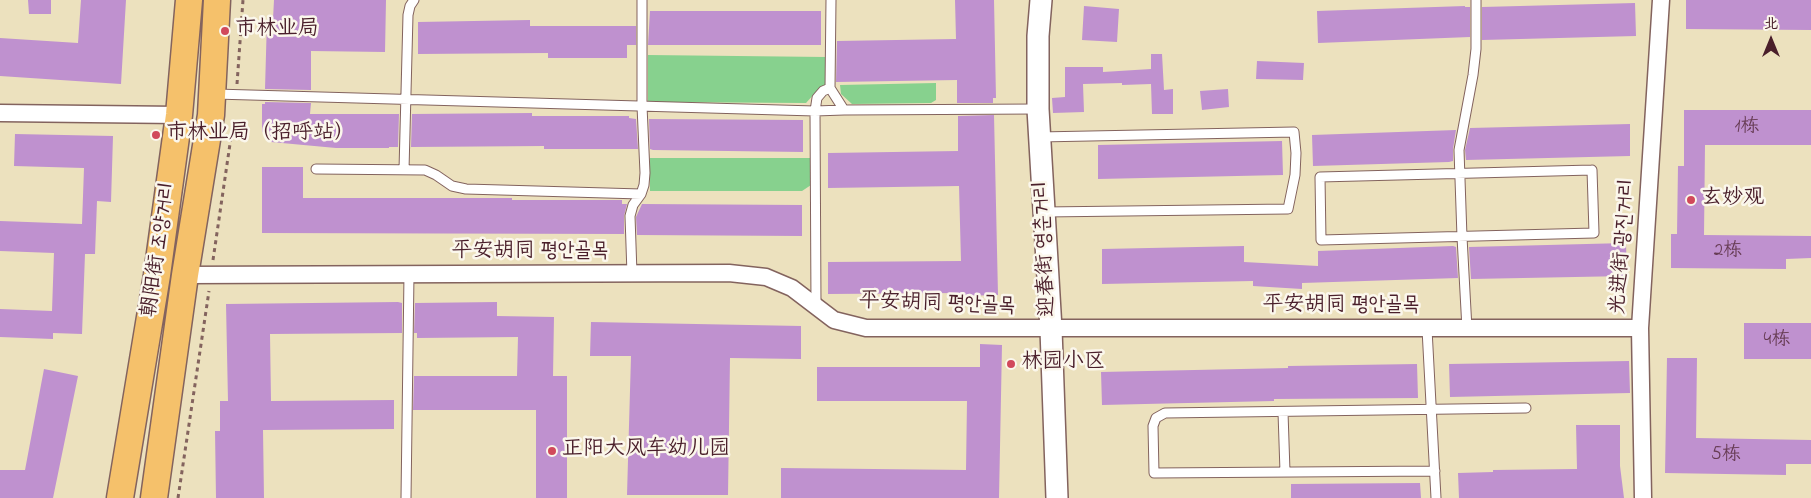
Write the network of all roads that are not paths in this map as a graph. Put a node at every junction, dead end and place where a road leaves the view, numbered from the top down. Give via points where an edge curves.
1 (189, 0) edge
2 (217, 0) edge
3 (414, 0) edge
4 (642, 0) edge
5 (831, 0) edge
6 (1041, 0) edge
7 (1476, 0) edge
8 (1661, 0) edge
9 (830, 88) junction
10 (224, 95) junction
11 (405, 100) junction
12 (642, 106) junction
13 (1038, 109) junction
14 (844, 110) junction
15 (815, 111) junction
16 (0, 113) edge
17 (179, 115) junction
18 (1040, 137) junction
19 (316, 170) dead end
20 (404, 170) junction
21 (1459, 174) junction
22 (641, 194) junction
23 (1044, 212) junction
24 (1462, 236) junction
25 (409, 274) junction
26 (632, 274) junction
27 (198, 275) junction
28 (816, 306) junction
29 (1640, 328) junction
30 (1051, 329) junction
31 (1427, 329) junction
32 (1467, 329) junction
33 (1526, 408) dead end
34 (1431, 410) junction
35 (1283, 412) junction
36 (1435, 471) junction
37 (1285, 472) junction
38 (120, 498) edge
39 (154, 498) edge
40 (406, 498) edge
41 (1057, 498) edge
42 (1436, 498) edge
43 (1643, 498) edge

1 - 17 main road, 朝阳街 조양거리
2 - 10 main road, 朝阳街 조양거리
3 - 11 lane via 408,15
4 - 12 lane
5 - 9 lane
6 - 13 street, 迎春街 영춘거리
7 - 21 lane via 1476,48 1459,150
8 - 29 street, 光进街 광진거리
9 - 14 lane
9 - 15 lane via 817,98
10 - 11 lane
10 - 27 main road, 朝阳街 조양거리 via 211,115
11 - 12 lane
11 - 20 lane
12 - 15 lane
12 - 22 lane via 645,173
13 - 14 lane
13 - 18 street, 迎春街 영춘거리
14 - 15 lane
15 - 28 lane
16 - 17 street
17 - 38 main road, 朝阳街 조양거리 via 157,275
18 - 23 street, 迎春街 영춘거리
18 - 23 lane via 1294,132 1296,153 1288,209
19 - 20 lane
20 - 22 lane via 426,170 452,186 466,188
21 - 24 lane
21 - 24 lane via 1592,170 1594,233
21 - 24 lane via 1320,177 1321,240
22 - 26 lane via 630,216
23 - 30 street, 迎春街 영춘거리
24 - 32 lane
25 - 26 street, 平安胡同 평안골목
25 - 27 street, 平安胡同 평안골목
25 - 40 lane
26 - 28 street, 平安胡同 평안골목 via 729,273 766,277 792,288
27 - 39 main road, 朝阳街 조양거리
28 - 30 street, 平安胡同 평안골목 via 834,320 866,328
29 - 32 street, 平安胡同 평안골목
29 - 43 street, 光进街 광진거리
30 - 31 street, 平安胡同 평안골목
30 - 41 street, 迎春街 영춘거리
31 - 32 street, 平安胡同 평안골목
31 - 34 lane
33 - 34 lane
34 - 35 lane
34 - 36 lane
35 - 37 lane
35 - 37 lane via 1165,413 1156,418 1153,426 1154,473
36 - 37 lane
36 - 42 lane

